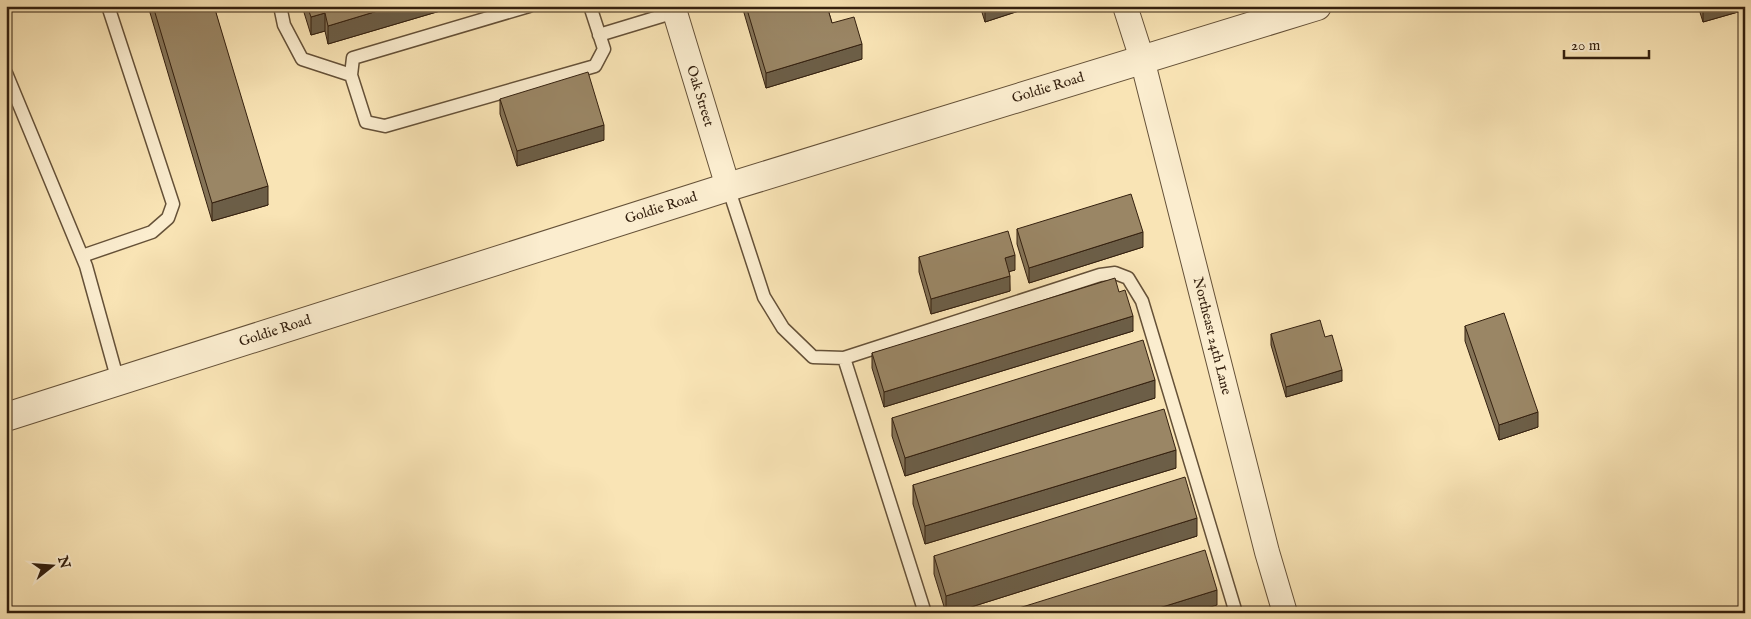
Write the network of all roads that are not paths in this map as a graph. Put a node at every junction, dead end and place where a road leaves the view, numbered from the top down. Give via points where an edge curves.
1 (108, 6) edge
2 (280, 6) edge
3 (529, 6) edge
4 (590, 6) edge
5 (1126, 6) edge
6 (1317, 6) edge
7 (674, 9) edge
8 (599, 35) junction
9 (1142, 59) junction
10 (6, 73) edge
11 (351, 75) junction
12 (728, 187) junction
13 (82, 256) junction
14 (844, 358) junction
15 (118, 381) junction
16 (6, 417) edge
17 (925, 613) edge
18 (1236, 613) edge
19 (1285, 613) edge

1 - 13 lane via 173,204 168,218 152,232
2 - 11 lane via 284,25 302,59
3 - 11 lane via 353,58
4 - 8 lane
5 - 9 street, Northeast 24th Lane
6 - 9 street, Goldie Road
7 - 8 lane
7 - 12 street, Oak Street
8 - 11 lane via 604,49 595,66 385,126 366,122
9 - 12 street, Goldie Road
9 - 19 street, Northeast 24th Lane via 1264,543
10 - 13 lane
12 - 14 lane via 764,297 783,328 812,357
12 - 15 street, Goldie Road
13 - 15 lane
14 - 17 lane
14 - 18 lane via 1100,275 1115,274 1128,278 1142,301
15 - 16 street, Goldie Road

